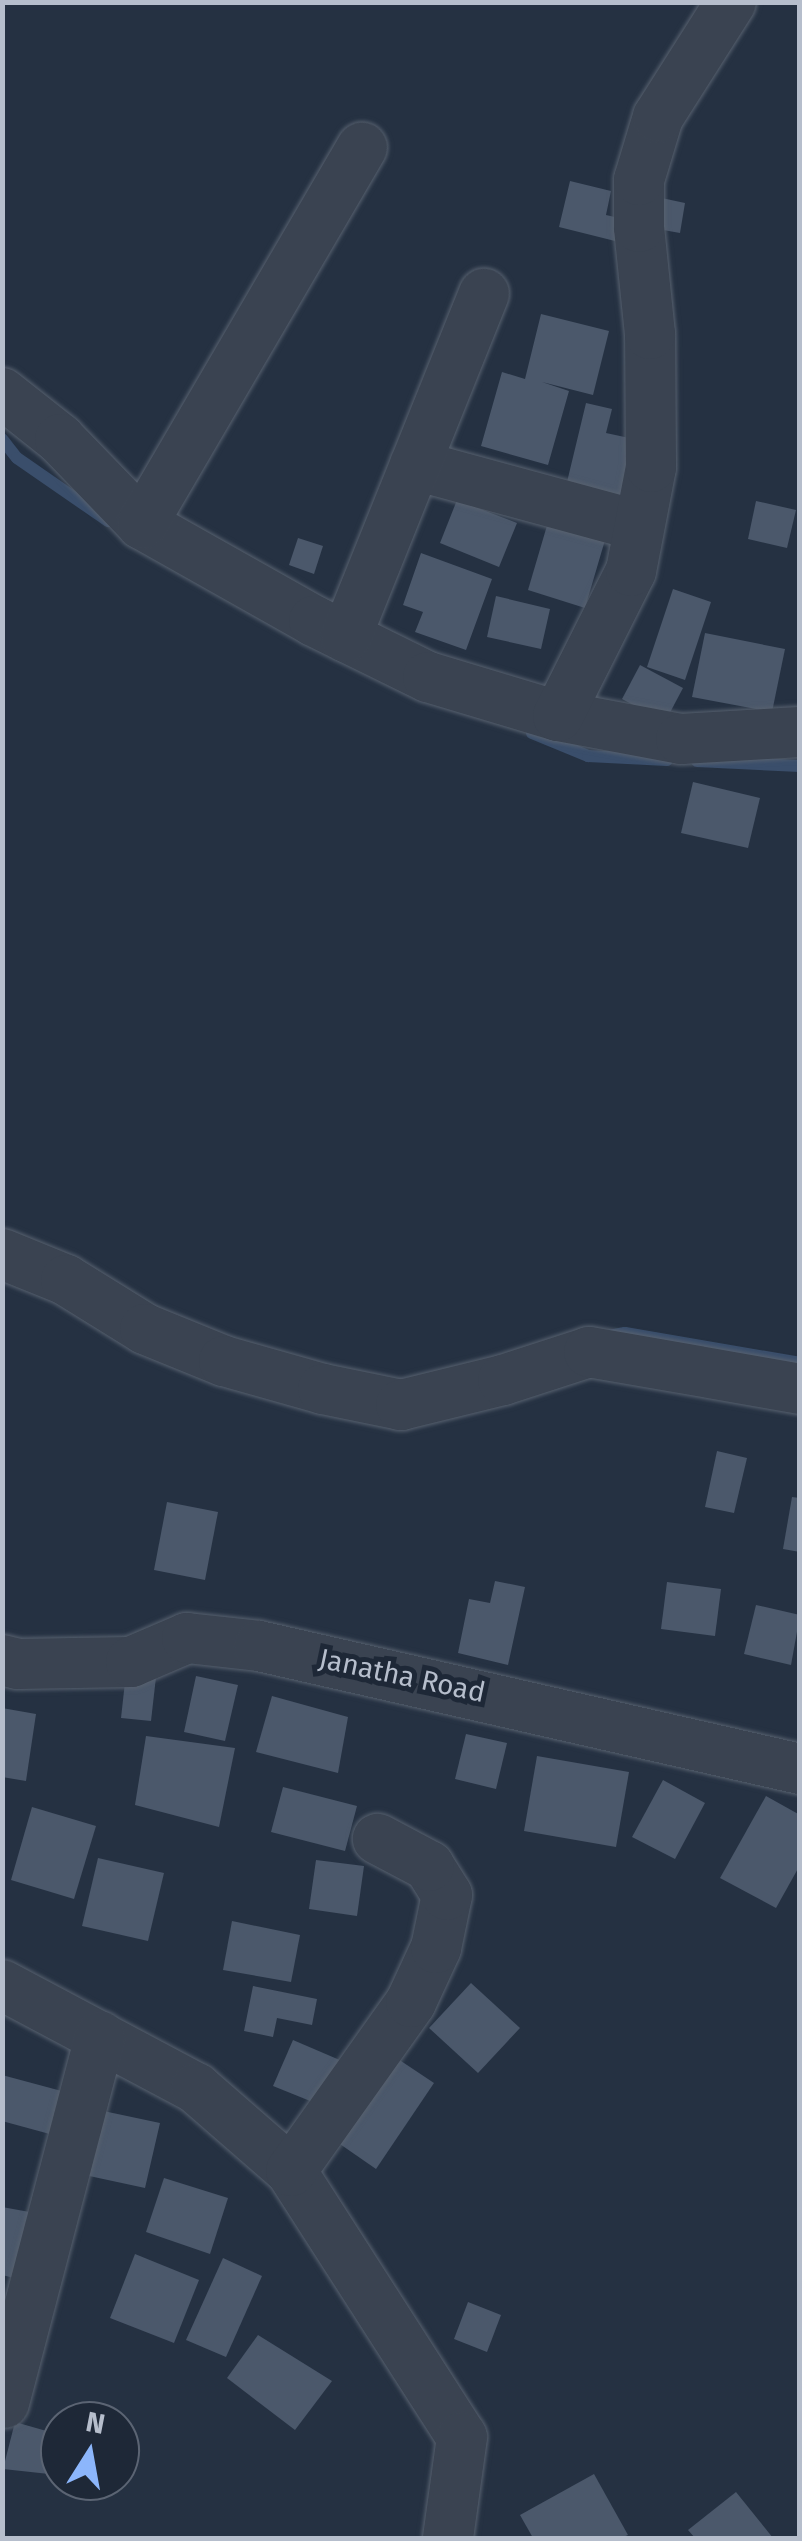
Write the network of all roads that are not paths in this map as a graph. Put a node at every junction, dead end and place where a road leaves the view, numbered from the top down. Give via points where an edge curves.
1 (731, 2) edge
2 (362, 147) dead end
3 (484, 294) dead end
4 (2, 393) edge
5 (415, 465) junction
6 (142, 524) junction
7 (640, 526) junction
8 (346, 637) junction
9 (558, 716) junction
10 (800, 732) edge
11 (2, 1254) edge
12 (800, 1390) edge
13 (2, 1660) edge
14 (800, 1769) edge
15 (378, 1838) dead end
16 (2, 1986) edge
17 (100, 2036) junction
18 (291, 2171) junction
19 (4, 2402) edge
20 (448, 2538) edge

1 - 7 street via 658,118 639,180 651,468
2 - 6 street
3 - 5 street
4 - 6 street via 60,439
5 - 7 street
5 - 8 street
6 - 8 street
7 - 9 street via 631,571
8 - 9 street via 428,677
9 - 10 street via 681,740
11 - 12 street via 66,1280 145,1328 224,1360 401,1404 589,1352
13 - 14 street, Janatha Road via 131,1662 187,1638 259,1646
15 - 18 street via 428,1866 447,1896 436,1948 412,2002
16 - 17 street
17 - 18 street via 196,2088
17 - 19 street
18 - 20 street via 462,2438

